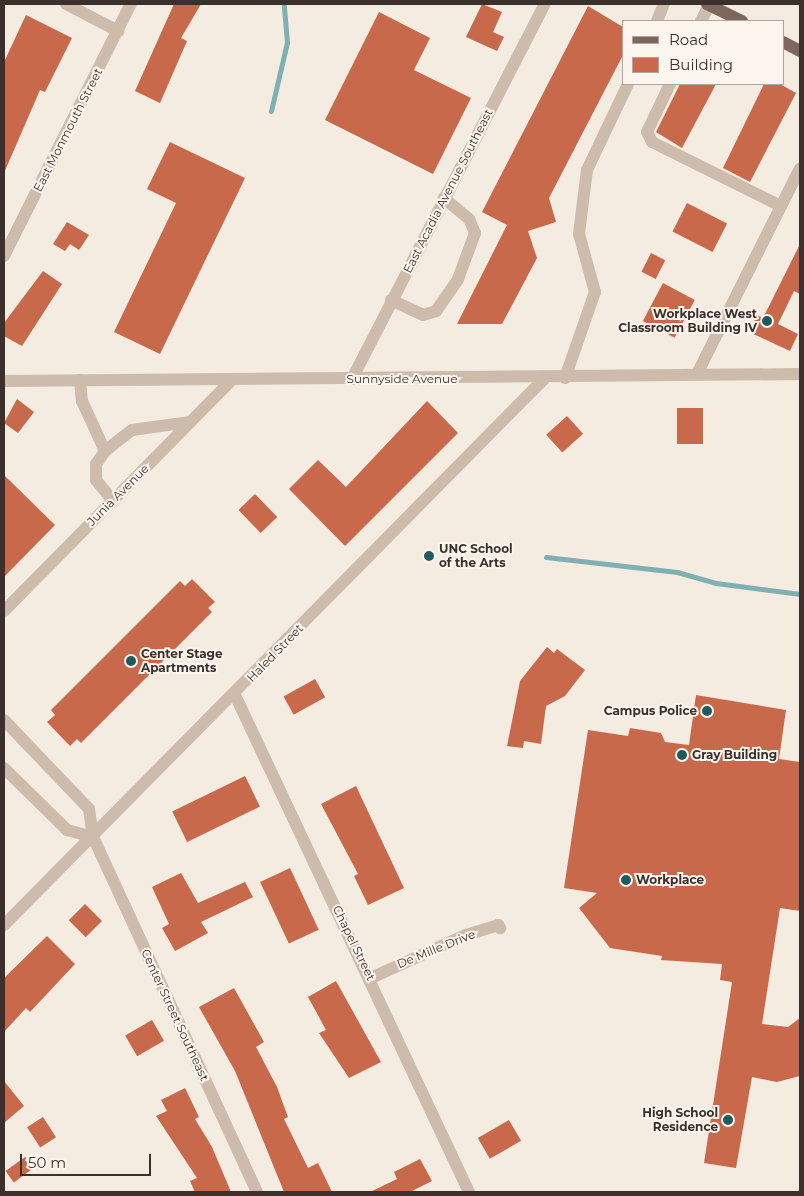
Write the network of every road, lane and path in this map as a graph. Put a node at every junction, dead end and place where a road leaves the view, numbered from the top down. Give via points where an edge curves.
1 (66, 4) edge
2 (131, 4) edge
3 (545, 4) edge
4 (664, 4) edge
5 (708, 4) edge
6 (656, 20) edge
7 (701, 20) edge
8 (740, 20) edge
9 (118, 31) junction
10 (784, 43) edge
11 (800, 51) edge
12 (628, 85) edge
13 (670, 85) edge
14 (800, 168) edge
15 (444, 198) junction
16 (781, 206) junction
17 (4, 256) edge
18 (391, 300) junction
19 (697, 374) junction
20 (800, 374) edge
21 (565, 378) junction
22 (352, 379) junction
23 (544, 379) junction
24 (80, 380) junction
25 (232, 380) junction
26 (4, 381) edge
27 (190, 422) junction
28 (105, 450) junction
29 (112, 501) junction
30 (4, 611) edge
31 (235, 695) junction
32 (4, 720) edge
33 (4, 768) edge
34 (93, 837) junction
35 (4, 925) edge
36 (500, 928) dead end
37 (371, 978) junction
38 (257, 1192) edge
39 (469, 1192) edge

1 - 9 street
2 - 9 street, East Monmouth Street
3 - 15 street, East Acadia Avenue Southeast
4 - 6 street
5 - 7 street
5 - 8 main road
9 - 17 street, East Monmouth Street
10 - 11 main road
12 - 21 street via 587,170 579,234 595,292
13 - 16 street via 647,132 652,142
14 - 16 street
15 - 18 street, East Acadia Avenue Southeast
15 - 18 street via 470,219 475,233 458,279 436,311 423,316
16 - 19 street
18 - 22 street, East Acadia Avenue Southeast
19 - 20 street, Sunnyside Avenue
19 - 21 street, Sunnyside Avenue
21 - 23 street, Sunnyside Avenue
22 - 23 street, Sunnyside Avenue
22 - 25 street, Sunnyside Avenue
23 - 31 street, Haled Street
24 - 25 street, Sunnyside Avenue
24 - 26 street, Sunnyside Avenue
24 - 28 street via 82,401
25 - 27 street, Junia Avenue
27 - 28 street via 132,430
27 - 29 street, Junia Avenue
28 - 29 street via 96,464 96,480
29 - 30 street, Junia Avenue
31 - 34 street, Haled Street
31 - 37 street, Chapel Street
32 - 34 street, Center Street Southeast via 89,809
33 - 34 street via 67,830
34 - 35 street, Haled Street
34 - 38 street, Center Street Southeast
36 - 37 street, De Mille Drive via 498,925 466,935
37 - 39 street, Chapel Street

